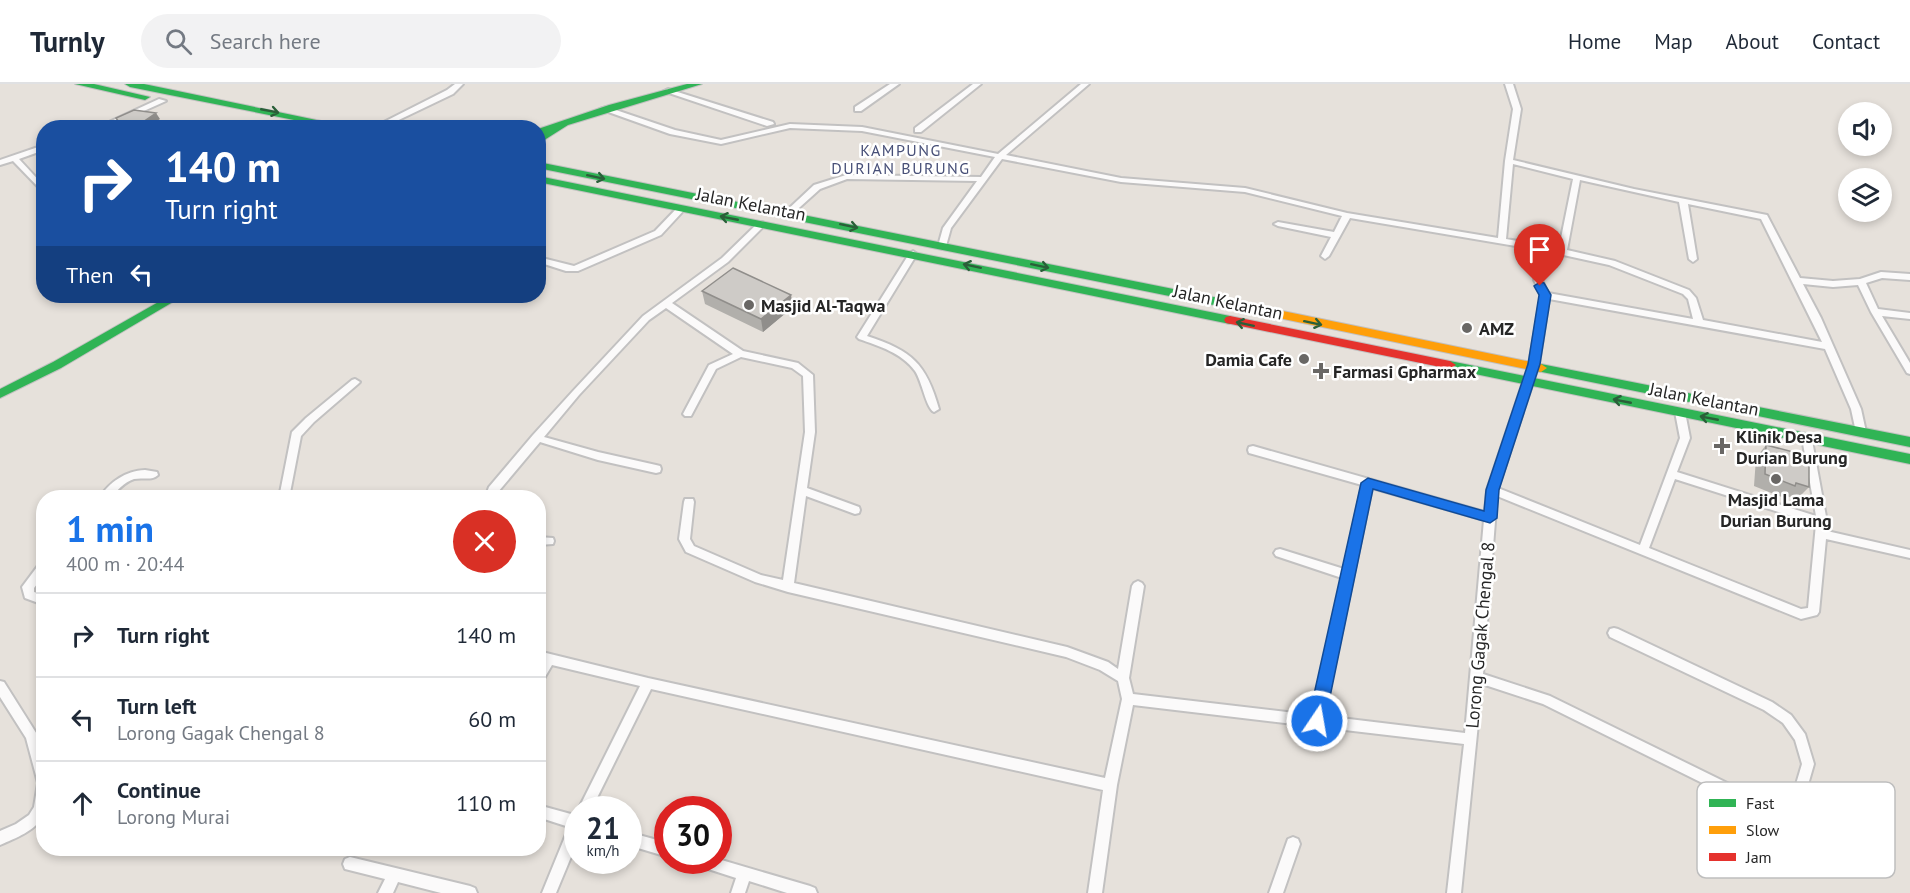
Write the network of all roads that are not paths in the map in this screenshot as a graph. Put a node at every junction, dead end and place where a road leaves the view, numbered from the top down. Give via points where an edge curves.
1 (80, 84) edge
2 (130, 84) edge
3 (459, 84) edge
4 (697, 84) edge
5 (895, 84) edge
6 (976, 84) edge
7 (1085, 84) edge
8 (1509, 84) edge
9 (668, 92) junction
10 (162, 101) junction
11 (858, 109) dead end
12 (603, 110) junction
13 (118, 120) edge
14 (253, 120) edge
15 (311, 120) edge
16 (392, 120) edge
17 (770, 124) dead end
18 (918, 130) dead end
19 (546, 132) edge
20 (36, 150) edge
21 (999, 156) junction
22 (14, 158) junction
23 (1509, 160) junction
24 (0, 163) edge
25 (546, 167) edge
26 (1577, 177) junction
27 (982, 179) junction
28 (36, 182) edge
29 (546, 182) edge
30 (1683, 201) junction
31 (681, 209) junction
32 (787, 214) junction
33 (1347, 215) junction
34 (802, 217) junction
35 (762, 224) junction
36 (1278, 224) dead end
37 (1336, 235) junction
38 (827, 237) junction
39 (1502, 242) junction
40 (942, 246) junction
41 (1535, 246) junction
42 (1563, 251) junction
43 (913, 254) junction
44 (1325, 256) dead end
45 (1693, 259) dead end
46 (546, 262) edge
47 (1910, 277) edge
48 (1795, 280) junction
49 (1861, 282) junction
50 (1545, 295) junction
51 (165, 303) edge
52 (667, 304) junction
53 (1875, 312) junction
54 (1910, 316) edge
55 (1699, 323) junction
56 (1828, 346) junction
57 (740, 354) junction
58 (1534, 364) junction
59 (1910, 371) edge
60 (355, 382) dead end
61 (1528, 382) junction
62 (0, 394) edge
63 (934, 409) dead end
64 (1680, 412) junction
65 (688, 414) dead end
66 (1861, 432) junction
67 (537, 438) junction
68 (1807, 438) junction
69 (1910, 442) edge
70 (1252, 450) dead end
71 (1910, 459) edge
72 (656, 469) dead end
73 (1671, 474) junction
74 (153, 475) dead end
75 (1368, 483) junction
76 (112, 490) edge
77 (286, 490) edge
78 (493, 490) edge
79 (803, 490) junction
80 (1492, 490) junction
81 (689, 502) dead end
82 (855, 510) dead end
83 (1490, 518) junction
84 (1822, 528) junction
85 (1643, 550) junction
86 (1280, 553) dead end
87 (1910, 554) edge
88 (1348, 575) junction
89 (36, 576) edge
90 (1138, 585) dead end
91 (788, 587) junction
92 (36, 597) edge
93 (1614, 633) dead end
94 (546, 658) edge
95 (1476, 677) junction
96 (1123, 678) junction
97 (648, 683) junction
98 (0, 686) edge
99 (1128, 699) junction
100 (1317, 721) junction
101 (1471, 739) junction
102 (36, 752) edge
103 (1712, 782) edge
104 (1803, 782) edge
105 (1110, 785) junction
106 (591, 796) edge
107 (546, 814) edge
108 (36, 817) edge
109 (564, 819) edge
110 (0, 838) edge
111 (1293, 844) dead end
112 (564, 856) edge
113 (350, 864) dead end
114 (732, 869) edge
115 (745, 873) junction
116 (394, 876) junction
117 (385, 893) edge
118 (470, 893) edge
119 (549, 893) edge
120 (738, 893) edge
121 (810, 893) edge
122 (1095, 893) edge
123 (1276, 893) edge
124 (1454, 893) edge

1 - 10 main road
2 -> 15 main road
3 - 16 street
4 - 9 main road
5 - 11 street
6 - 18 street
7 - 21 street
8 - 23 street via 1517,109
9 - 12 main road
9 - 17 street
10 - 13 street
10 - 14 main road
12 - 19 main road
12 - 21 street via 721,142 790,126 843,126
20 - 22 street
21 - 27 street
21 - 33 street via 1121,180 1245,190
22 - 24 street
22 - 28 street
23 - 26 street
23 - 39 street
25 -> 32 main road, Jalan Kelantan
26 - 30 street
26 - 42 street
27 - 32 street via 846,177 818,188
27 - 40 street via 947,228
29 - 31 main road, Jalan Kelantan
30 - 45 street
30 - 48 street via 1764,217
35 -> 31 main road, Jalan Kelantan
31 - 46 street via 658,233 575,269
32 - 34 main road, Jalan Kelantan
33 - 37 street
33 - 39 street
34 - 38 main road via 829,231
34 -> 40 main road, Jalan Kelantan
35 - 38 main road, Jalan Kelantan
35 - 52 street via 725,260
36 - 37 street
37 - 44 street
38 - 43 main road, Jalan Kelantan
39 - 41 street
40 -> 58 main road, Jalan Kelantan
41 - 42 street
41 - 50 street, Lorong Gagak Chengal 8 via 1544,254 1538,280
42 - 55 street via 1612,263 1686,292 1692,298
61 -> 43 main road, Jalan Kelantan
43 - 63 street via 862,337 894,348 918,366
47 - 49 street via 1881,275
48 - 49 street
48 - 56 street
49 - 53 street
50 - 55 street
50 - 58 street, Lorong Gagak Chengal 8
51 - 62 main road
52 - 57 street
52 - 67 street via 646,318
53 - 54 street
53 - 59 street
55 - 56 street
56 - 66 street via 1856,409
57 - 65 street via 712,367
57 - 79 street via 795,365 808,375 810,432
58 - 61 street, Lorong Gagak Chengal 8
58 - 66 main road, Jalan Kelantan
60 - 77 street via 296,435
64 -> 61 main road, Jalan Kelantan
61 - 80 street, Lorong Gagak Chengal 8
68 -> 64 main road, Jalan Kelantan
64 - 73 street via 1685,438
66 - 69 main road, Jalan Kelantan
67 - 72 street
67 - 78 street
68 - 71 main road, Jalan Kelantan
68 - 84 street
70 - 75 street
73 - 84 street
73 - 85 street
74 - 76 street via 126,477
75 - 83 street
75 - 88 street
79 - 82 street
79 - 91 street
80 - 83 street, Lorong Gagak Chengal 8
80 - 85 street
81 - 91 street via 684,539 690,549 759,579
83 - 95 street, Lorong Gagak Chengal 8
84 - 85 street via 1813,612 1807,614
84 - 87 street
86 - 88 street
88 - 100 street
89 - 92 street via 28,587 29,595
90 - 96 street
91 - 96 street via 1067,652
93 - 104 street via 1768,706 1787,719 1801,738 1808,764
94 - 97 street
95 - 101 street, Lorong Gagak Chengal 8
95 - 103 street via 1546,700
96 - 99 street
97 - 105 street
97 - 106 street
98 - 102 street via 32,736
99 - 100 street
99 - 105 street
100 - 101 street
101 - 124 street, Lorong Gagak Chengal 8
105 - 122 street
107 - 109 street
108 - 110 street
111 - 123 street
112 - 119 street
113 - 116 street
114 - 115 street
115 - 120 street
115 - 121 street
116 - 117 street
116 - 118 street

